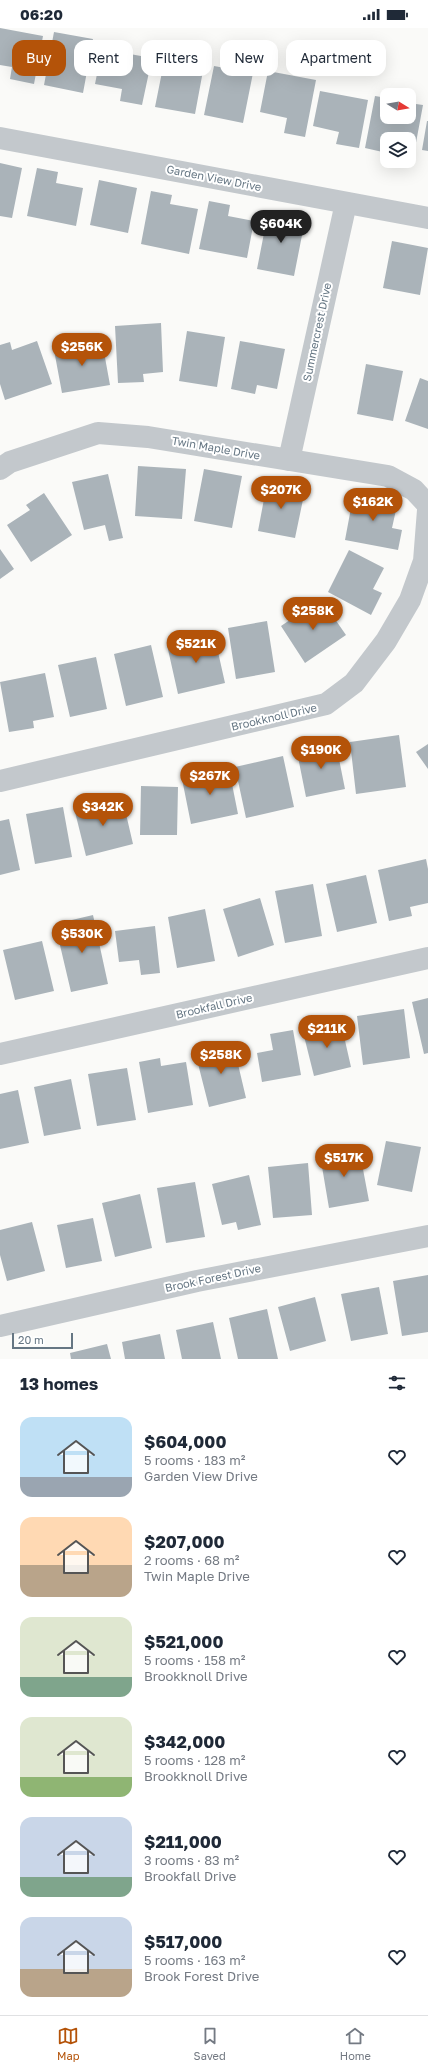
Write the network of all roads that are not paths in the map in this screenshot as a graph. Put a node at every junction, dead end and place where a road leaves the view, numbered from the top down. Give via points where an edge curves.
1 (0, 138) edge
2 (346, 203) junction
3 (428, 218) edge
4 (289, 460) junction
5 (0, 469) edge
6 (428, 505) edge
7 (428, 510) edge
8 (0, 781) edge
9 (428, 958) edge
10 (0, 1054) edge
11 (428, 1236) edge
12 (0, 1326) edge

1 - 2 street, Garden View Drive
2 - 3 street, Garden View Drive
2 - 4 street, Summercrest Drive
4 - 5 street, Twin Maple Drive via 148,437 98,434 10,462
4 - 6 street, Twin Maple Drive via 388,476 414,490
7 - 8 street, Brookknoll Drive via 424,561 410,600 386,641 354,683 326,704
9 - 10 street, Brookfall Drive
11 - 12 street, Brook Forest Drive via 197,1281

